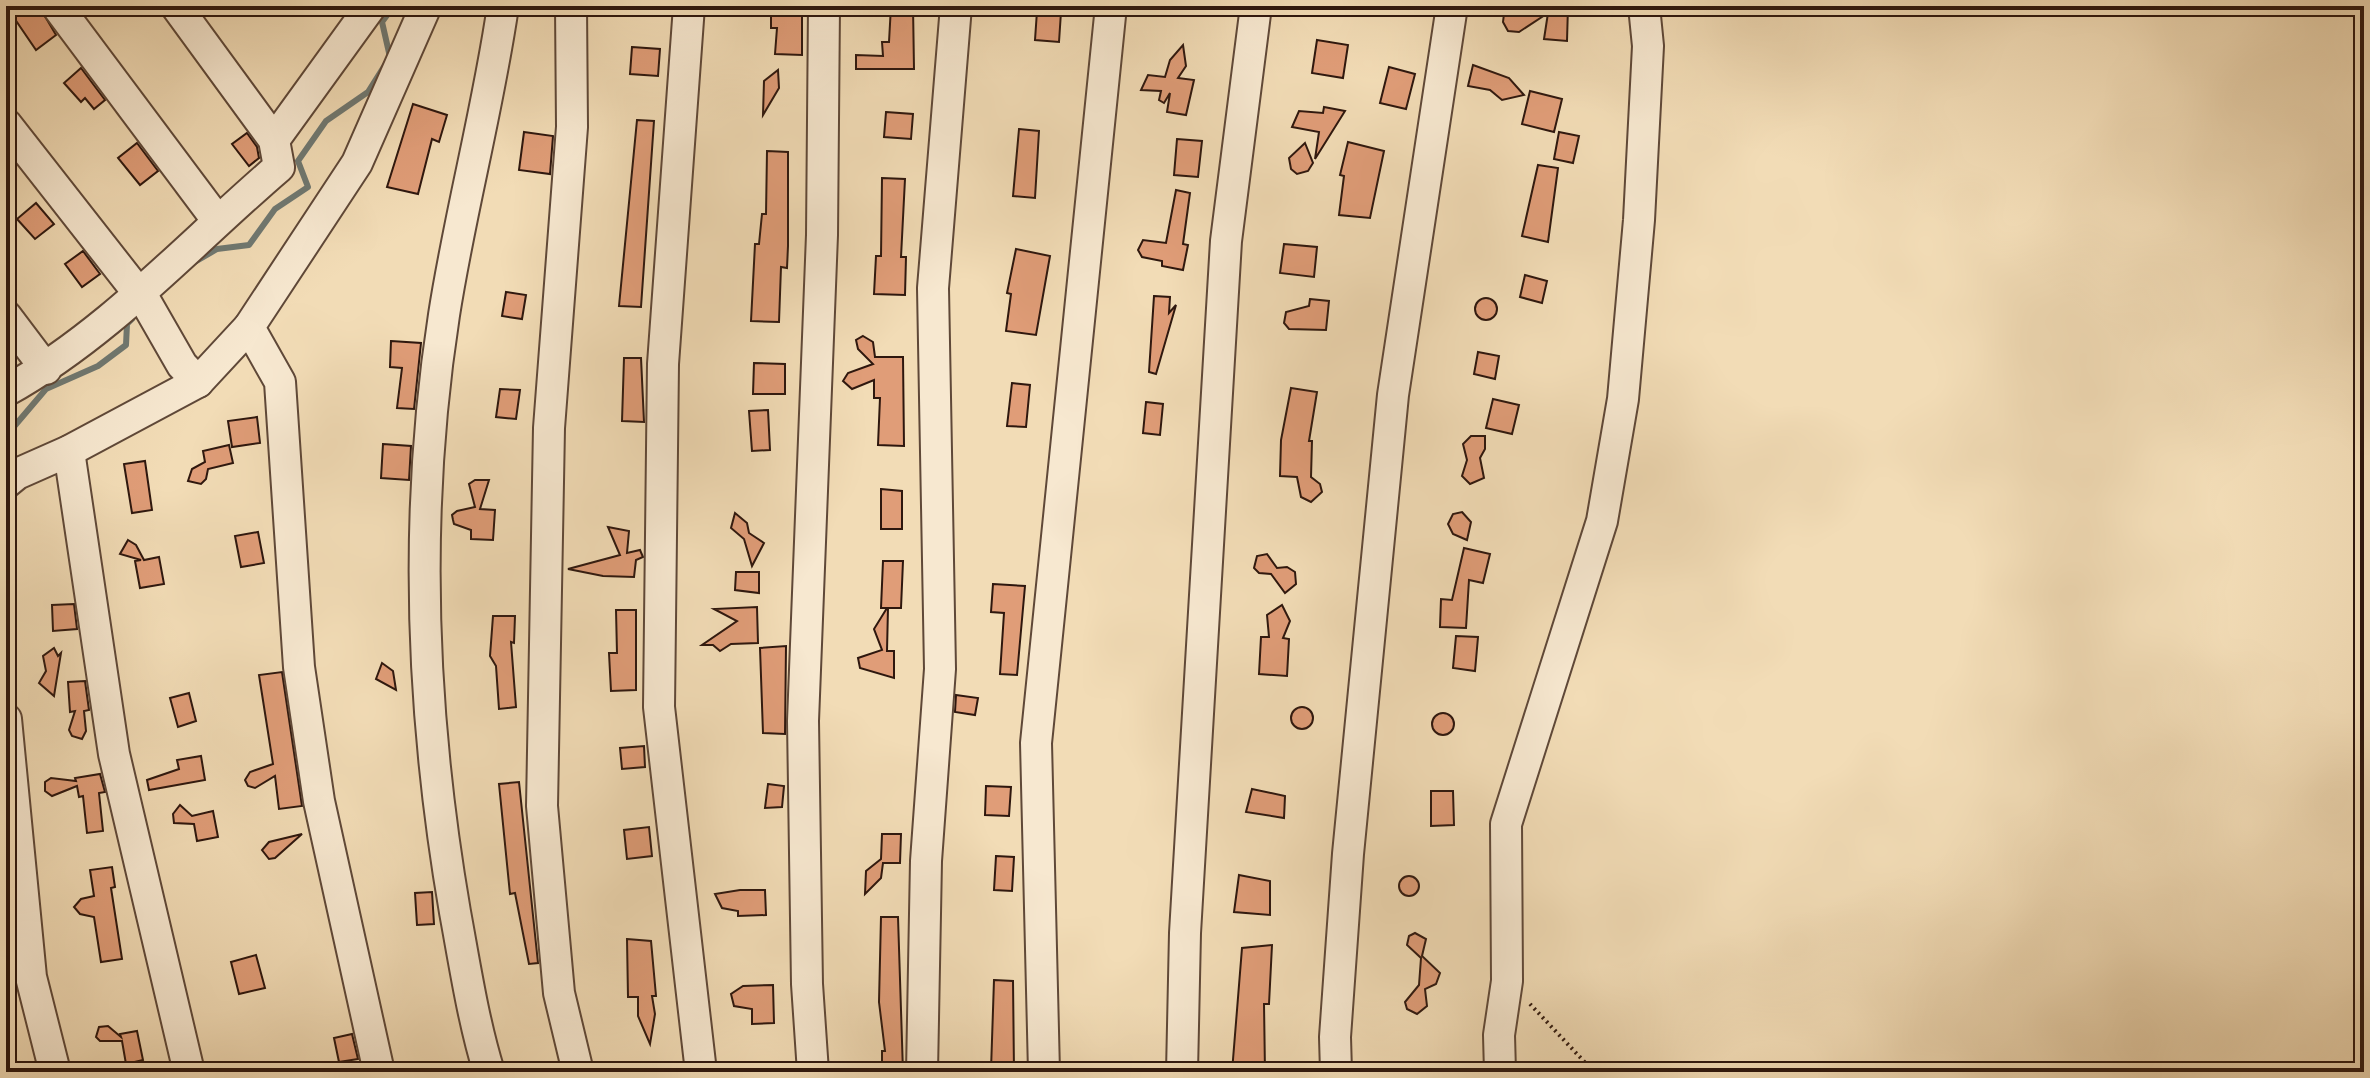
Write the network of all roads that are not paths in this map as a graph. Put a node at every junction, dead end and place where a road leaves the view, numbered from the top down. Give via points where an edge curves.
1 (57, 6) edge
2 (176, 6) edge
3 (371, 6) edge
4 (426, 6) edge
5 (503, 6) edge
6 (571, 6) edge
7 (689, 6) edge
8 (824, 6) edge
9 (956, 6) edge
10 (1111, 6) edge
11 (1256, 6) edge
12 (1452, 6) edge
13 (1644, 6) edge
14 (6, 124) edge
15 (274, 140) junction
16 (217, 220) junction
17 (139, 296) junction
18 (6, 316) edge
19 (249, 327) junction
20 (46, 369) junction
21 (198, 382) junction
22 (6, 391) edge
23 (69, 451) junction
24 (6, 483) edge
25 (6, 719) edge
26 (6, 996) edge
27 (36, 997) junction
28 (55, 1072) edge
29 (189, 1072) edge
30 (379, 1072) edge
31 (489, 1072) edge
32 (578, 1072) edge
33 (701, 1072) edge
34 (813, 1072) edge
35 (922, 1072) edge
36 (1044, 1072) edge
37 (1182, 1072) edge
38 (1336, 1072) edge
39 (1500, 1072) edge

1 - 16 street
2 - 15 street
3 - 15 street
4 - 19 street via 357,163
5 - 31 street via 444,316 424,518 425,669 445,853 476,1028
6 - 32 street via 572,127 549,428 542,806 559,993
7 - 33 street via 663,364 659,707
8 - 34 street via 822,235 803,721
9 - 35 street via 933,288 940,669 926,861
10 - 36 street via 1036,743
11 - 37 street via 1226,241 1186,918
12 - 38 street via 1393,395 1348,854
13 - 39 street via 1648,46 1639,220 1623,399 1602,521 1506,824 1507,981
14 - 17 street
15 - 16 street via 279,167
16 - 17 street
17 - 20 street
17 - 21 street
18 - 20 street
19 - 21 street
19 - 30 street via 280,382 299,667 319,801
20 - 22 street
21 - 23 street
23 - 24 street
23 - 29 street via 114,754
25 - 27 street
26 - 27 street
27 - 28 street

